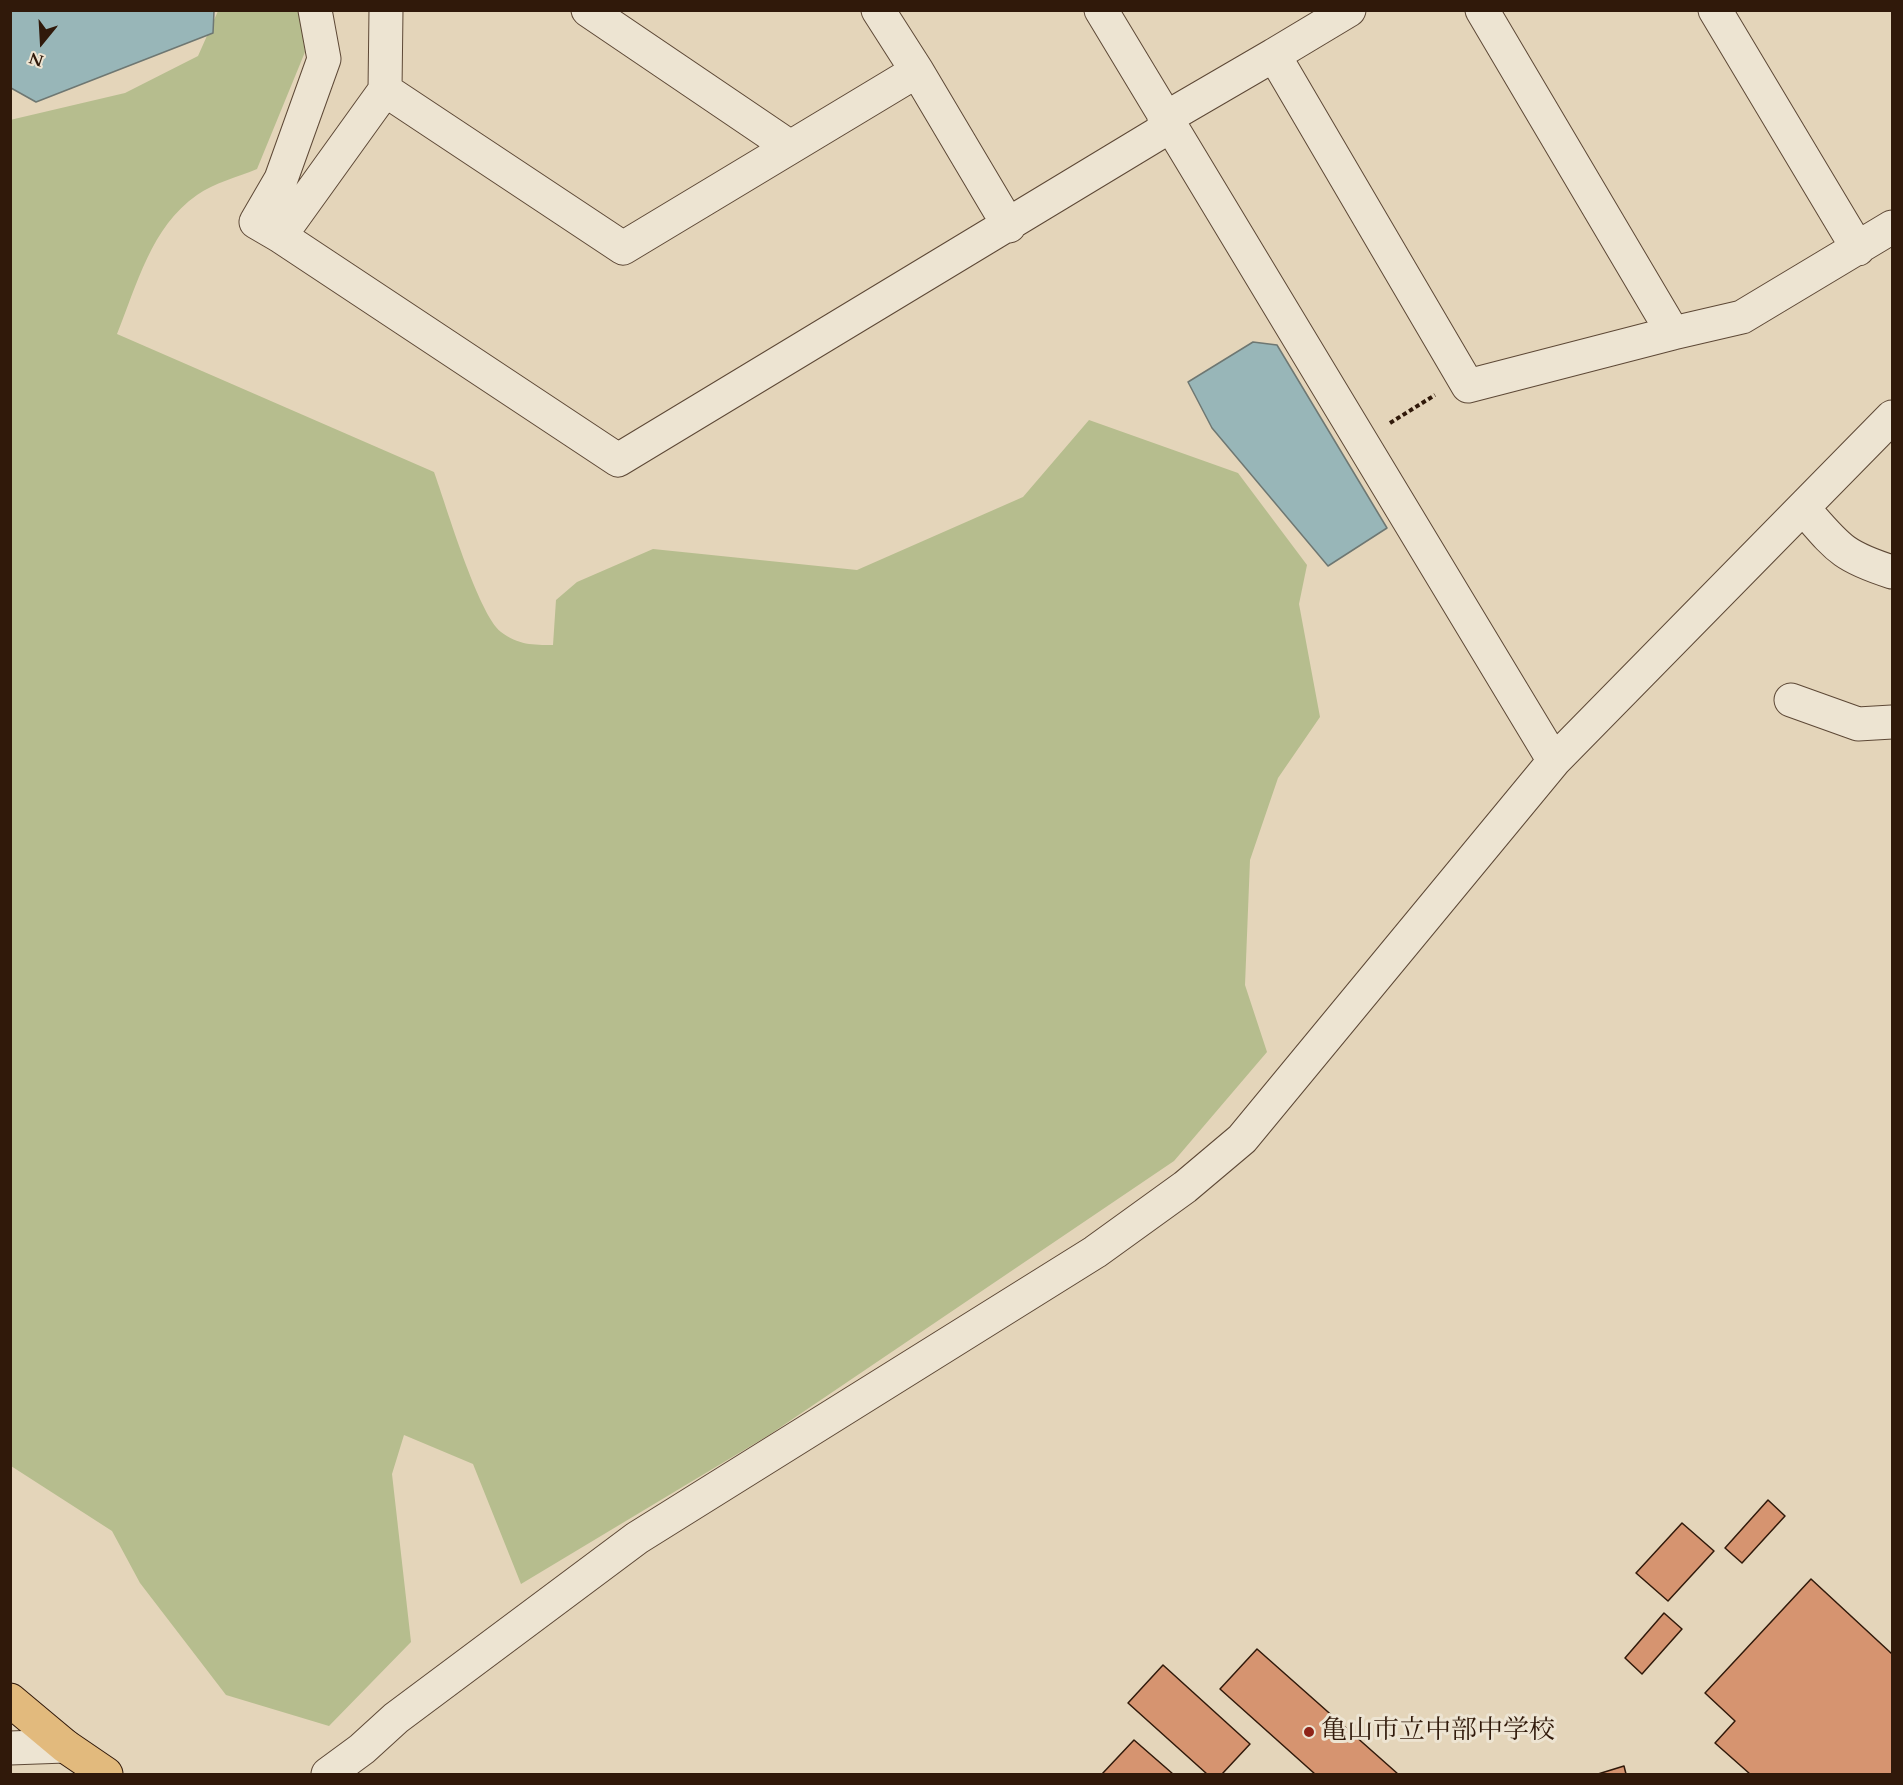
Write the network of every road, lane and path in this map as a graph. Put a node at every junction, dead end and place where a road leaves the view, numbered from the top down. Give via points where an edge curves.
1 (315, 10) edge
2 (386, 10) edge
3 (588, 10) edge
4 (878, 10) edge
5 (1101, 10) edge
6 (1349, 10) edge
7 (1482, 10) edge
8 (1715, 10) edge
9 (1274, 55) junction
10 (917, 71) junction
11 (385, 90) junction
12 (1166, 123) junction
13 (790, 147) junction
14 (1009, 226) junction
15 (1893, 227) edge
16 (280, 236) junction
17 (1858, 249) junction
18 (1673, 333) junction
19 (1464, 377) junction
20 (1893, 417) edge
21 (1359, 442) junction
22 (1804, 509) junction
23 (1893, 572) edge
24 (1791, 700) dead end
25 (1893, 722) edge
26 (1554, 761) junction
27 (10, 1700) edge
28 (65, 1746) junction
29 (10, 1748) edge
30 (106, 1774) edge
31 (328, 1774) edge

1 - 16 street via 324,59 281,179 256,222
2 - 11 street
3 - 13 street
4 - 10 street
5 - 12 street
6 - 9 street
7 - 18 street
8 - 17 street
9 - 12 street
9 - 19 street
10 - 13 street
10 - 14 street
11 - 13 street via 623,248
11 - 16 street
12 - 14 street
12 - 21 street
14 - 16 street via 618,460
15 - 17 street
17 - 18 street via 1742,317
18 - 19 street via 1468,386
19 - 21 path
20 - 22 street
21 - 26 street
22 - 23 street via 1839,549 1859,562
22 - 26 street
24 - 25 street via 1858,724
26 - 31 street via 1242,1139 1185,1187 1095,1252 637,1538 396,1718
27 - 28 main road
28 - 29 street
28 - 30 main road

